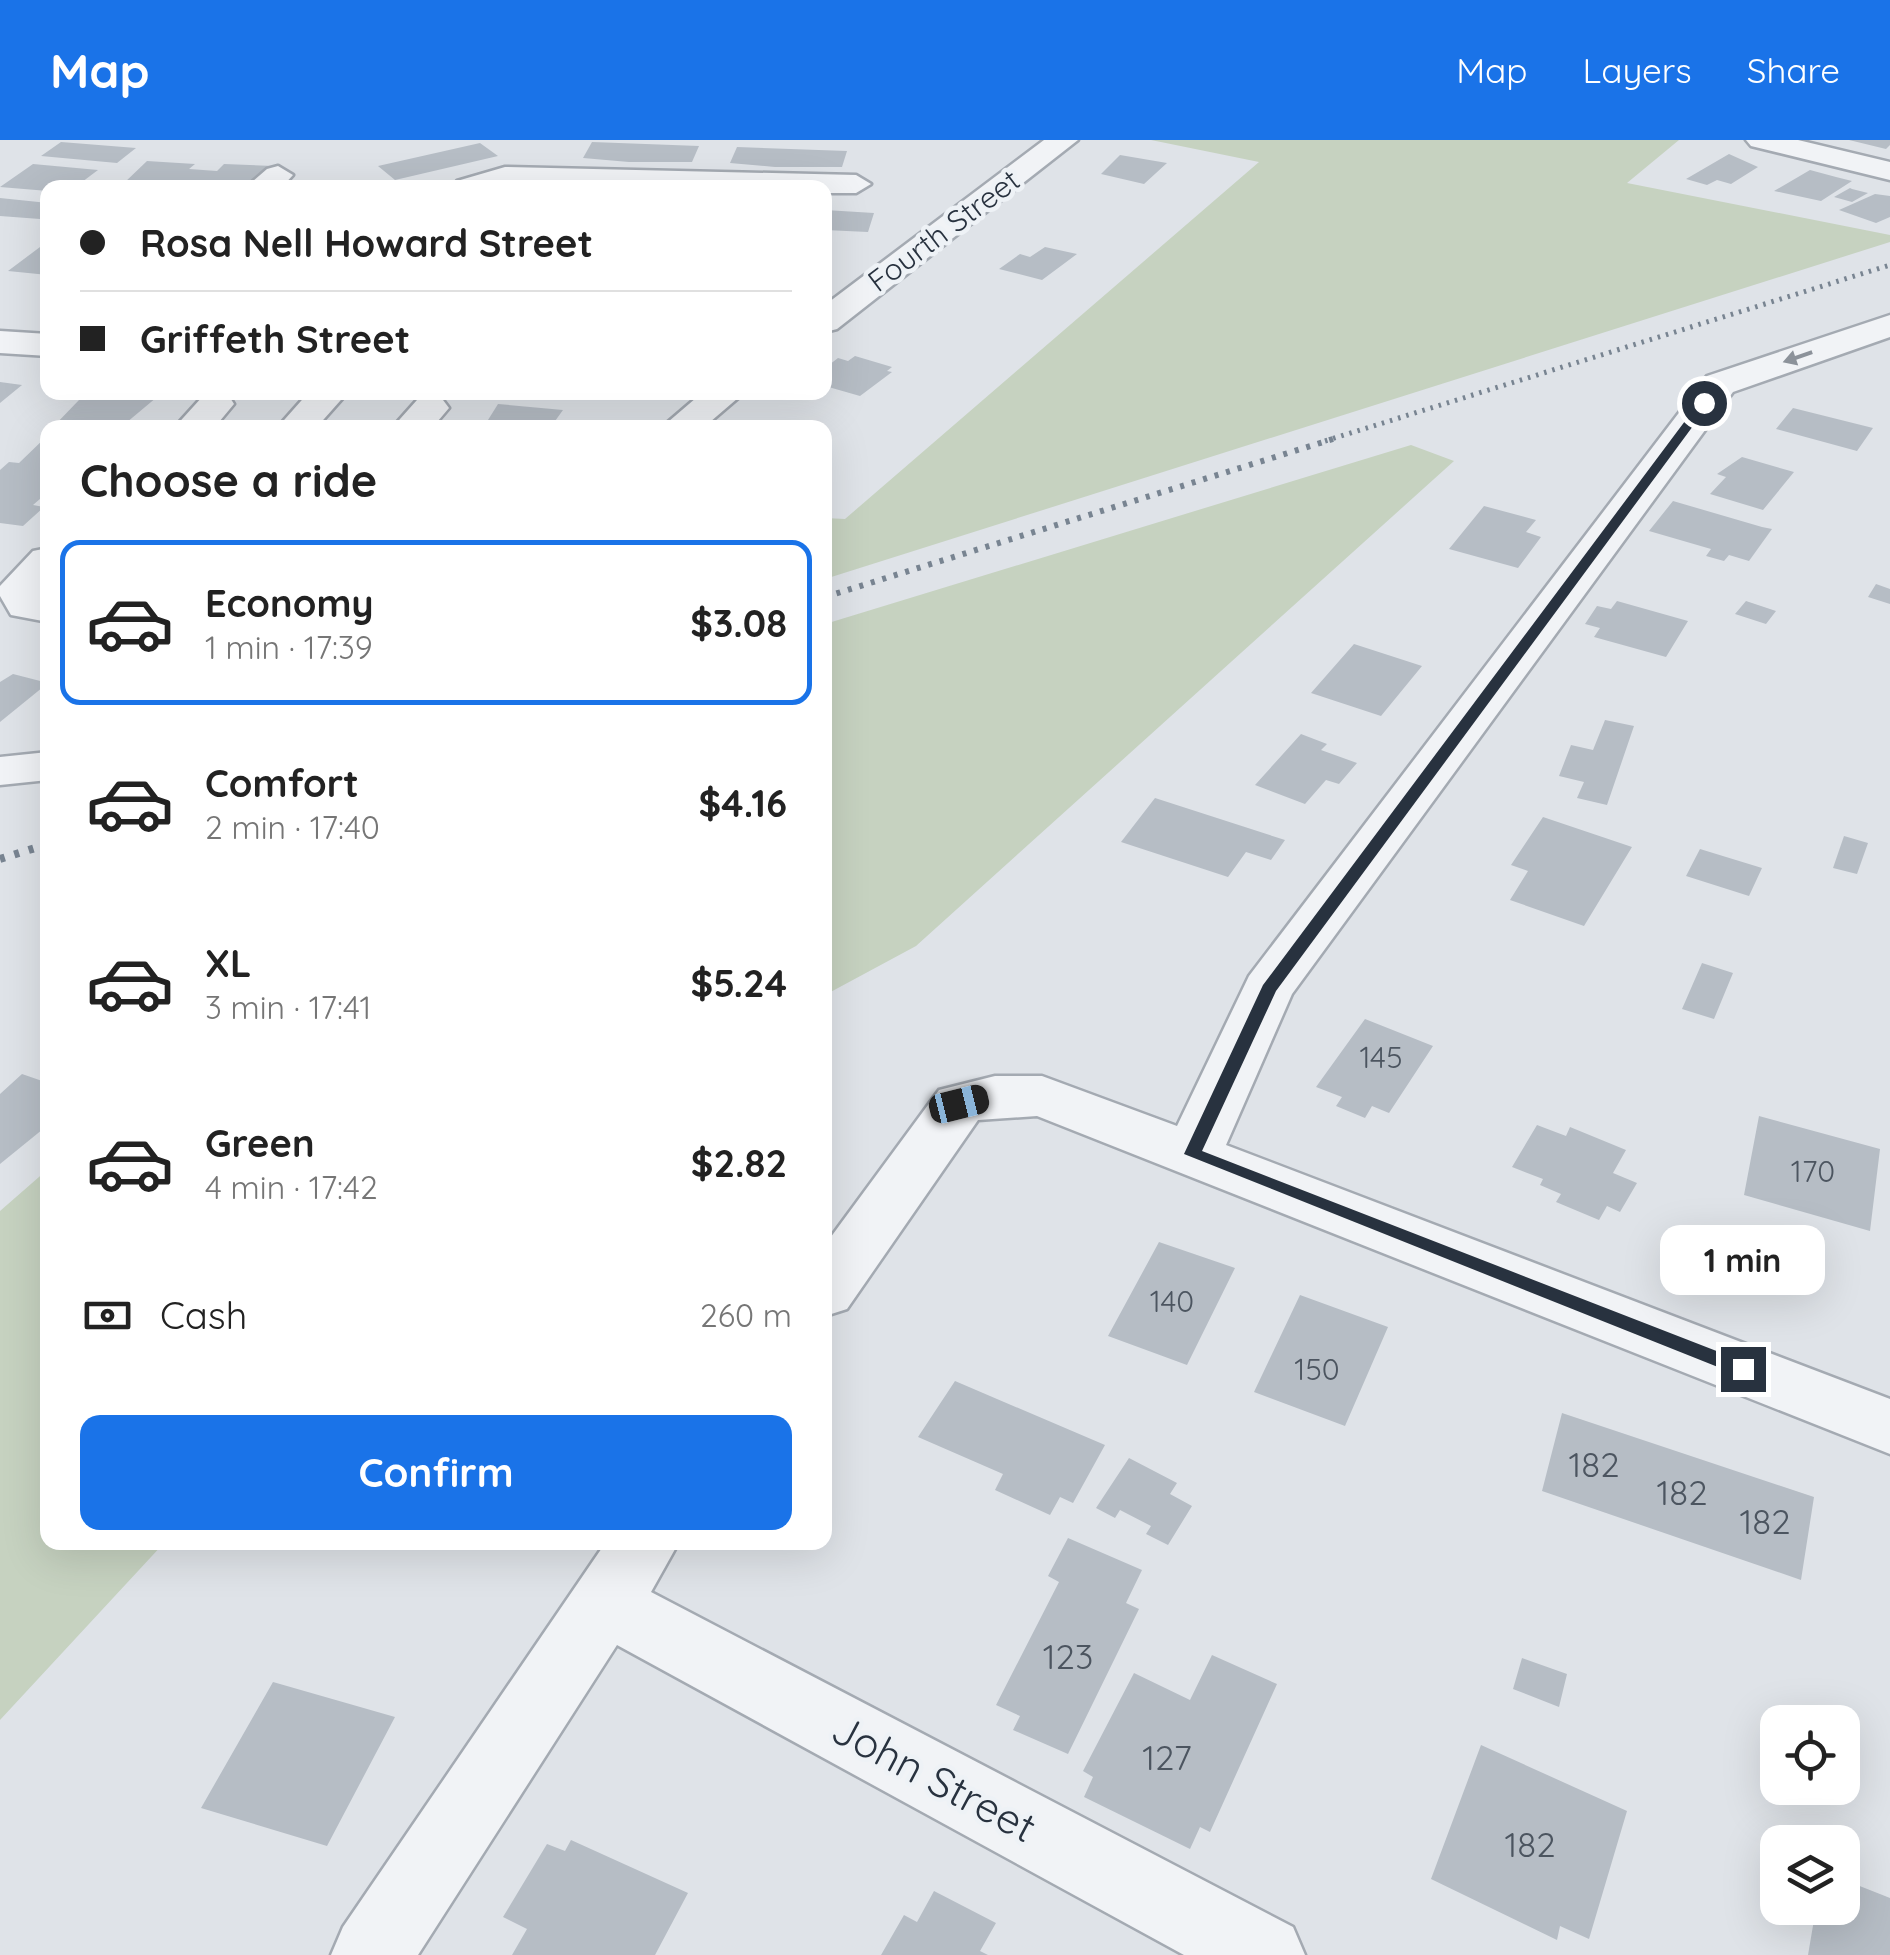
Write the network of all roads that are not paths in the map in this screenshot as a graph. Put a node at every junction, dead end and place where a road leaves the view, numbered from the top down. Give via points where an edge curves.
1 (1063, 140) edge
2 (1762, 140) edge
3 (1890, 171) edge
4 (493, 180) edge
5 (608, 180) edge
6 (832, 184) edge
7 (856, 184) dead end
8 (832, 317) edge
9 (1890, 325) edge
10 (0, 342) edge
11 (40, 345) edge
12 (322, 400) edge
13 (717, 400) edge
14 (304, 420) edge
15 (691, 420) edge
16 (40, 568) edge
17 (40, 607) edge
18 (40, 767) edge
19 (0, 771) edge
20 (1192, 1154) junction
21 (832, 1282) edge
22 (1890, 1427) edge
23 (640, 1550) edge
24 (603, 1602) junction
25 (371, 1955) edge
26 (1265, 1955) edge

1 - 8 street, Fourth Street
2 - 3 street
4 - 5 street
6 - 7 street
9 -> 20 street via 1720,384 1268,989
10 - 11 street
12 - 14 street
13 - 15 street
16 - 17 street via 18,590 26,606
18 - 19 street
20 - 21 street via 1042,1096 959,1104
20 - 22 street
23 - 24 street
24 - 25 street
24 - 26 street, John Street

